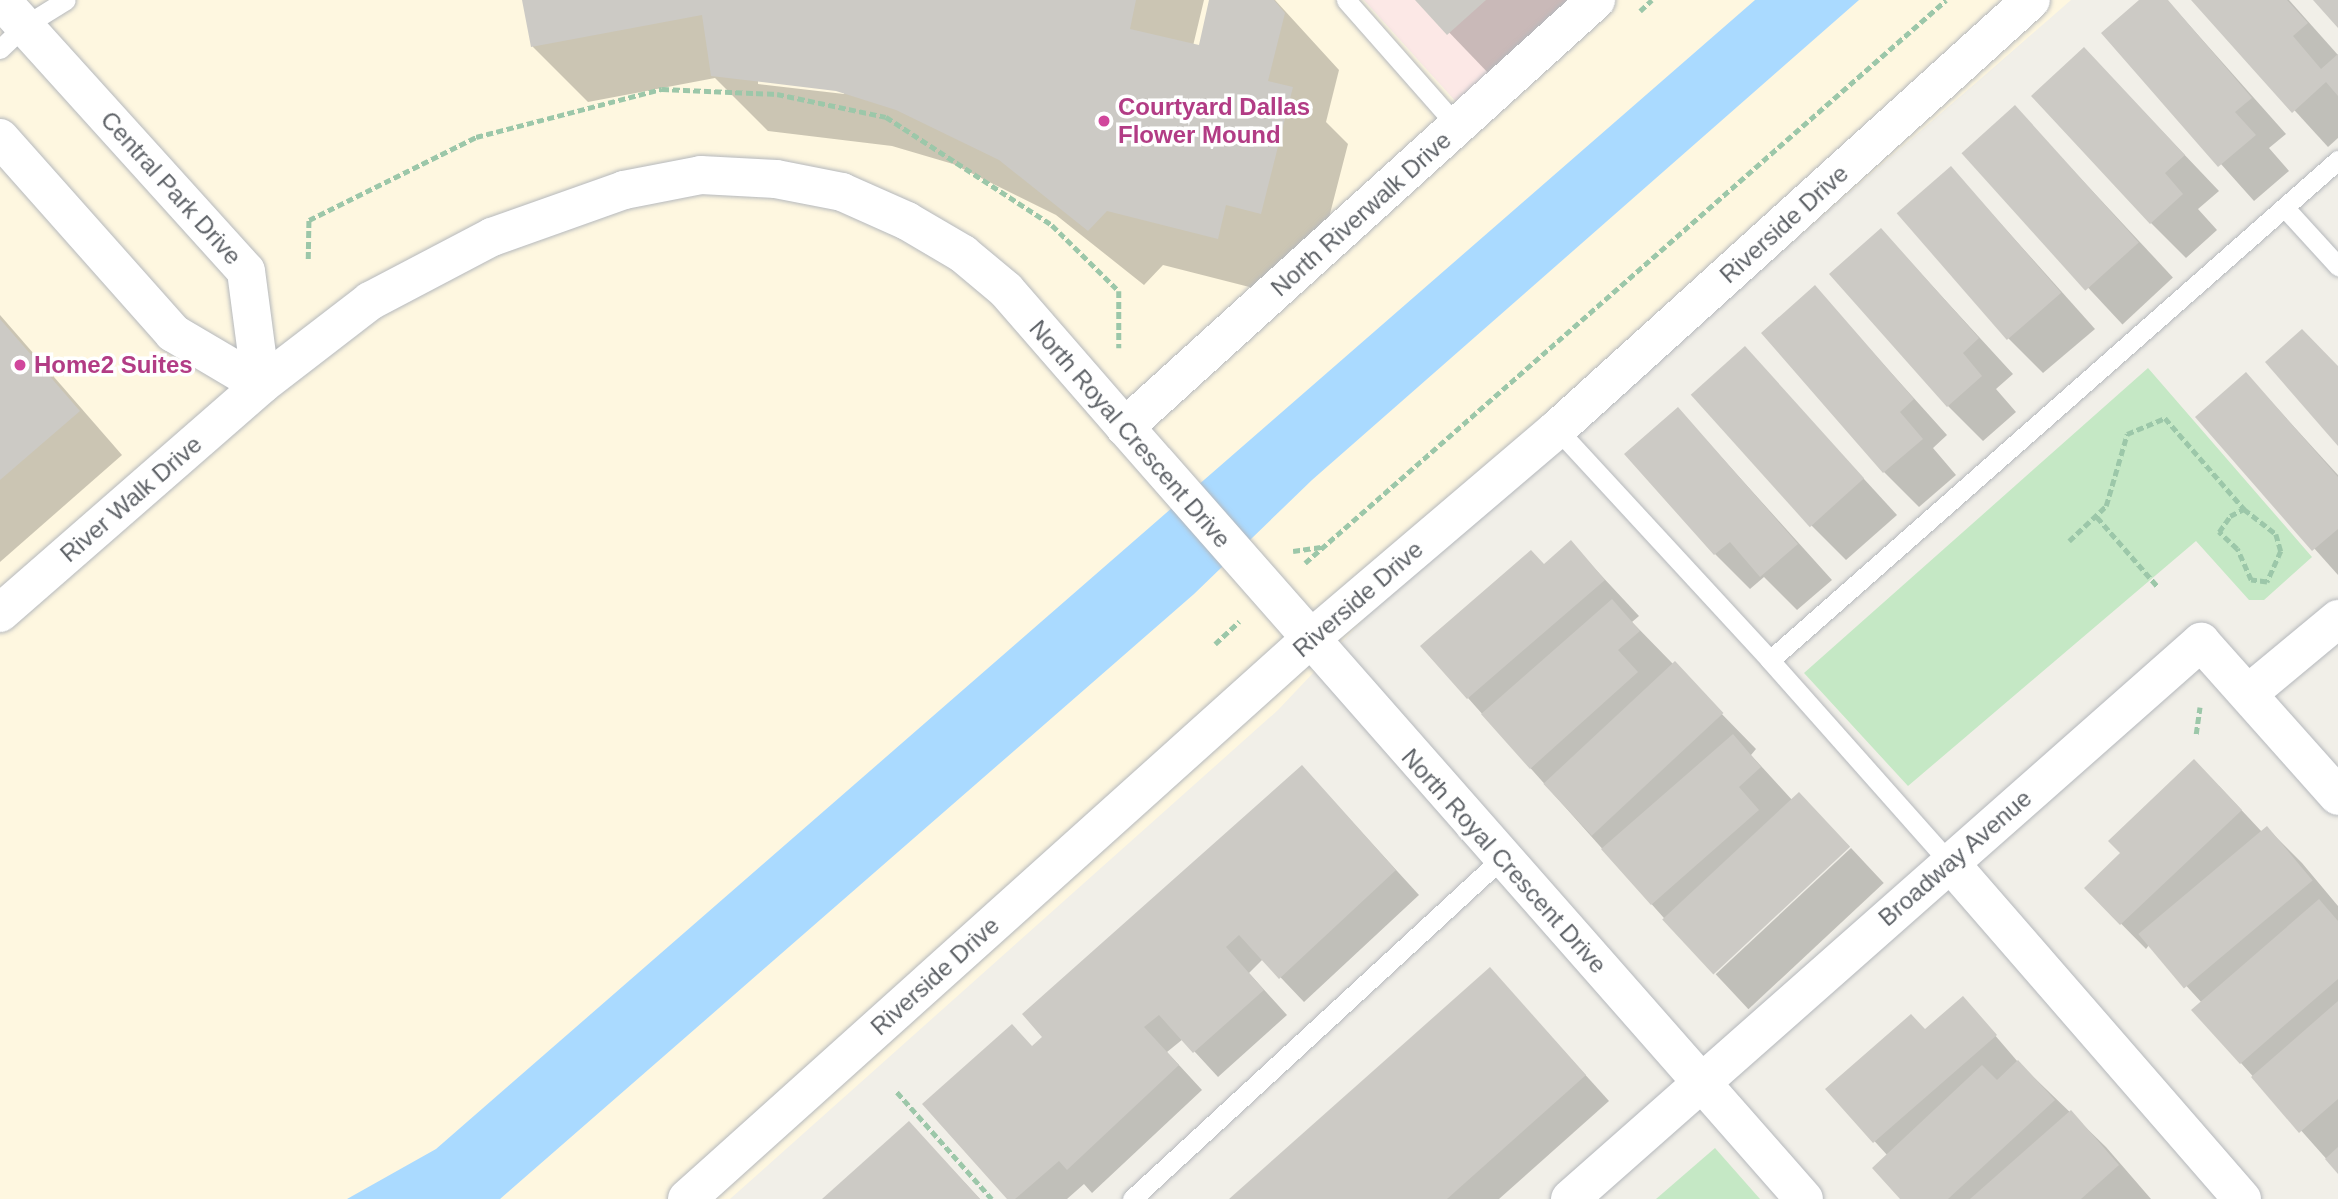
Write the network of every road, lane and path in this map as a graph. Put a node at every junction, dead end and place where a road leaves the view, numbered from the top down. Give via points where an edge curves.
1 (66, 0) edge
2 (1346, 0) edge
3 (1597, 0) edge
4 (1946, 0) edge
5 (2031, 0) edge
6 (8, 25) edge
7 (1458, 127) junction
8 (0, 138) edge
9 (2338, 160) edge
10 (2286, 208) junction
11 (2338, 266) edge
12 (261, 385) junction
13 (1125, 427) junction
14 (1558, 429) junction
15 (2244, 509) junction
16 (2097, 517) junction
17 (2069, 541) dead end
18 (1324, 547) dead end
19 (2159, 588) dead end
20 (0, 613) edge
21 (2338, 619) edge
22 (1308, 640) junction
23 (1770, 660) junction
24 (2249, 693) junction
25 (2338, 796) edge
26 (1502, 858) junction
27 (1950, 863) junction
28 (1702, 1083) junction
29 (897, 1092) dead end
30 (687, 1199) edge
31 (992, 1199) edge
32 (1132, 1199) edge
33 (1570, 1199) edge
34 (1804, 1199) edge
35 (2242, 1199) edge

1 - 6 lane
2 - 7 lane
3 - 7 street, North Riverwalk Drive
4 - 18 path
5 - 14 street, Riverside Drive
6 - 12 street, Central Park Drive via 246,271
7 - 13 street, North Riverwalk Drive
8 - 12 street via 173,333
9 - 10 lane
10 - 11 lane
10 - 23 lane
12 - 13 street, North Royal Crescent Drive via 370,301 492,237 624,190 701,174 776,179 842,192 907,221 963,254 1006,290
12 - 20 street, River Walk Drive
13 - 22 street, North Royal Crescent Drive
14 - 22 street, Riverside Drive
14 - 23 lane
15 - 15 path via 2230,516 2219,532 2237,549 2251,580 2267,582 2281,551 2276,534
15 - 16 path via 2165,418 2127,434 2106,506
16 - 17 path
16 - 19 path
21 - 24 street
22 - 26 street, North Royal Crescent Drive
22 - 30 street, Riverside Drive
23 - 27 lane
24 - 25 street
24 - 27 street, Broadway Avenue via 2201,642
26 - 28 street, North Royal Crescent Drive
26 - 32 lane
27 - 28 street, Broadway Avenue
27 - 35 street
28 - 33 street, Broadway Avenue
28 - 34 street, North Royal Crescent Drive
29 - 31 path

